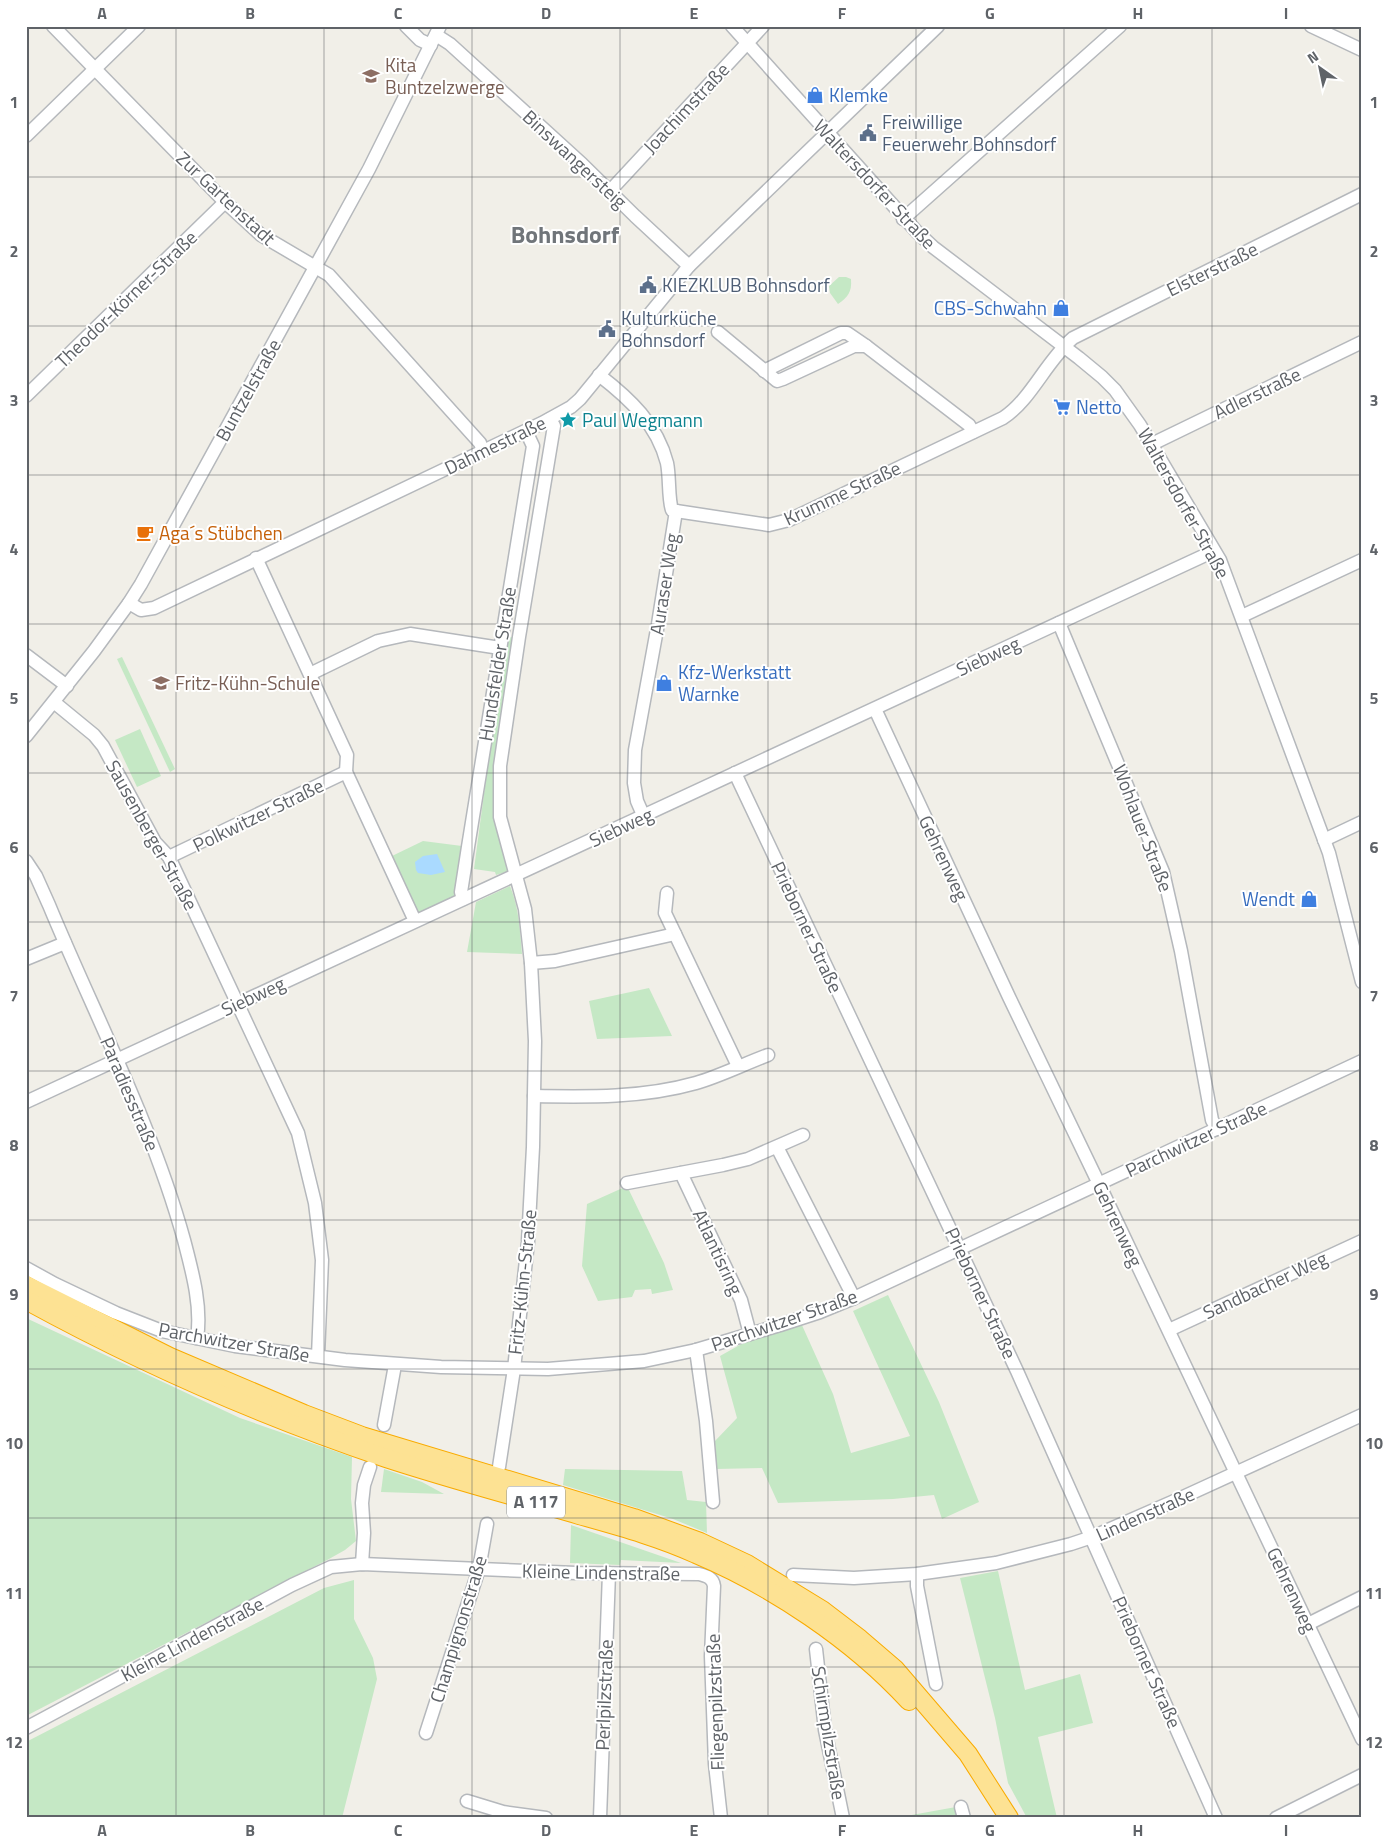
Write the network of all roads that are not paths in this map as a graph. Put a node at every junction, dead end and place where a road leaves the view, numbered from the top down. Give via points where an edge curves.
1 (53, 26) edge
2 (139, 26) edge
3 (406, 26) edge
4 (732, 26) edge
5 (763, 26) edge
6 (938, 26) edge
7 (1120, 26) edge
8 (1311, 26) edge
9 (436, 36) edge
10 (747, 43) junction
11 (1362, 50) edge
12 (95, 69) junction
13 (28, 131) edge
14 (827, 134) junction
15 (610, 191) junction
16 (1362, 194) edge
17 (225, 202) junction
18 (903, 219) junction
19 (689, 266) junction
20 (316, 267) junction
21 (718, 332) dead end
22 (1362, 342) edge
23 (1064, 346) junction
24 (600, 375) junction
25 (26, 396) edge
26 (550, 418) junction
27 (526, 431) junction
28 (973, 432) junction
29 (1152, 444) junction
30 (484, 451) junction
31 (676, 511) junction
32 (1214, 551) junction
33 (256, 558) junction
34 (1359, 562) edge
35 (1362, 575) edge
36 (130, 603) junction
37 (1242, 616) junction
38 (1059, 623) junction
39 (500, 648) junction
40 (26, 656) edge
41 (310, 674) junction
42 (68, 686) junction
43 (55, 702) junction
44 (875, 709) junction
45 (26, 736) edge
46 (346, 772) junction
47 (735, 773) junction
48 (644, 817) junction
49 (1362, 822) edge
50 (1324, 840) junction
51 (169, 857) junction
52 (26, 861) edge
53 (516, 874) junction
54 (667, 893) dead end
55 (463, 899) junction
56 (414, 921) junction
57 (675, 934) junction
58 (65, 943) junction
59 (26, 959) edge
60 (531, 963) junction
61 (1362, 982) edge
62 (238, 1003) junction
63 (768, 1055) dead end
64 (116, 1060) junction
65 (1362, 1061) edge
66 (738, 1066) junction
67 (534, 1096) junction
68 (26, 1102) edge
69 (1217, 1129) junction
70 (803, 1135) dead end
71 (777, 1147) junction
72 (681, 1173) junction
73 (627, 1183) dead end
74 (1100, 1184) junction
75 (1362, 1241) edge
76 (960, 1249) junction
77 (26, 1268) edge
78 (26, 1285) edge
79 (854, 1298) junction
80 (26, 1300) edge
81 (1169, 1330) junction
82 (750, 1334) junction
83 (197, 1338) junction
84 (696, 1350) junction
85 (318, 1356) junction
86 (395, 1365) junction
87 (514, 1370) junction
88 (1362, 1415) edge
89 (384, 1425) dead end
90 (370, 1467) dead end
91 (499, 1467) dead end
92 (1236, 1473) junction
93 (713, 1502) dead end
94 (487, 1524) dead end
95 (1092, 1538) junction
96 (362, 1564) junction
97 (479, 1569) junction
98 (609, 1573) junction
99 (917, 1574) junction
100 (793, 1575) dead end
101 (714, 1586) joint
102 (1362, 1597) edge
103 (1308, 1624) junction
104 (816, 1649) dead end
105 (936, 1684) dead end
106 (26, 1728) edge
107 (426, 1732) dead end
108 (1362, 1739) edge
109 (1362, 1775) edge
110 (467, 1801) dead end
111 (546, 1818) edge
112 (600, 1818) edge
113 (721, 1818) edge
114 (843, 1818) edge
115 (995, 1818) edge
116 (1009, 1818) edge
117 (1216, 1818) edge
118 (1276, 1818) edge

1 - 12 street, Zur Gartenstadt
2 - 12 street
3 - 9 street, Binswangersteig via 420,40
4 - 10 street, Waltersdorfer Straße
5 - 10 street, Joachimstraße
6 - 14 street, Dahmestraße
7 - 18 street
8 - 11 street
9 - 15 street, Binswangersteig via 450,44
9 - 20 street, Buntzelstraße
10 - 14 street, Waltersdorfer Straße
10 - 15 street, Joachimstraße
12 - 13 street
12 - 17 street, Zur Gartenstadt
14 - 18 street, Waltersdorfer Straße
14 - 19 street, Dahmestraße
15 - 19 street, Binswangersteig
16 - 23 street, Elsterstraße via 1073,338
17 - 20 street, Zur Gartenstadt via 261,235
17 - 25 street, Theodor-Körner-Straße
18 - 23 street, Waltersdorfer Straße via 933,247
19 - 24 street, Dahmestraße
20 - 30 street, Zur Gartenstadt via 329,275
20 - 36 street, Buntzelstraße
21 - 28 street via 777,381 840,351 866,346 969,425
22 - 29 street, Adlerstraße
23 - 28 street, Krumme Straße via 1009,414
23 - 29 street, Waltersdorfer Straße via 1115,390
24 - 26 street, Dahmestraße via 571,407
24 - 31 street, Auraser Weg via 630,401 655,432 667,463 670,504
26 - 27 street, Dahmestraße
26 - 53 street, Hundsfelder Straße via 554,426 500,766 500,816
27 - 30 street, Dahmestraße
27 - 39 street, Hundsfelder Straße via 533,446
28 - 31 street, Krumme Straße via 781,523 769,525
29 - 32 street, Waltersdorfer Straße
30 - 33 street, Dahmestraße
31 - 48 street, Auraser Weg via 635,750 634,789
32 - 37 street, Waltersdorfer Straße
32 - 38 street, Siebweg
33 - 36 street, Dahmestraße via 154,608 141,610
33 - 41 street
34 - 35 street
34 - 37 street
36 - 42 street, Buntzelstraße
37 - 50 street, Waltersdorfer Straße
38 - 44 street, Siebweg
38 - 69 street, Wohlauer Straße via 1163,872 1212,1120
39 - 41 street via 410,634 378,641
39 - 55 street, Hundsfelder Straße via 461,892
40 - 42 street
41 - 46 street via 347,755
42 - 43 street, Buntzelstraße
43 - 45 street, Buntzelstraße
43 - 51 street, Sausenberger Straße via 103,746 155,842
44 - 47 street, Siebweg
44 - 74 street, Gehrenweg
46 - 51 street, Polkwitzer Straße
46 - 56 street
47 - 48 street, Siebweg
47 - 76 street, Prieborner Straße
48 - 53 street, Siebweg
49 - 50 street
50 - 61 street, Waltersdorfer Straße
51 - 62 street, Sausenberger Straße
52 - 58 street, Paradiesstraße via 36,876
53 - 55 street, Siebweg
53 - 60 street, Fritz-Kühn-Straße via 525,909
54 - 57 street via 665,913
55 - 56 street, Siebweg
56 - 62 street, Siebweg
57 - 60 street via 555,961
57 - 66 street
58 - 59 street
58 - 64 street, Paradiesstraße
60 - 67 street, Fritz-Kühn-Straße
62 - 64 street, Siebweg
62 - 85 street, Sausenberger Straße via 298,1132 315,1203 322,1260
63 - 66 street
64 - 68 street, Siebweg
64 - 83 street, Paradiesstraße via 155,1152 178,1219 194,1284 199,1324
65 - 69 street, Parchwitzer Straße
66 - 67 street via 695,1083 629,1096
67 - 87 street, Fritz-Kühn-Straße via 528,1242
69 - 74 street, Parchwitzer Straße
70 - 71 street
71 - 72 street via 723,1166
71 - 79 street
72 - 73 street
72 - 82 street, Atlantisring via 741,1300
74 - 76 street, Parchwitzer Straße
74 - 81 street, Gehrenweg
75 - 81 street, Sandbacher Weg
76 - 79 street, Parchwitzer Straße
76 - 95 street, Prieborner Straße
77 - 83 street, Parchwitzer Straße via 142,1324
78 - 116 highway, A 117 via 170,1358 304,1414 362,1436 634,1518 700,1542 747,1564 822,1610 895,1669 968,1754
79 - 82 street, Parchwitzer Straße
80 - 115 highway, A 117 via 134,1356 311,1431 421,1469 630,1530 695,1553 737,1573 836,1636 901,1693 958,1760
81 - 92 street, Gehrenweg
82 - 84 street, Parchwitzer Straße
83 - 85 street, Parchwitzer Straße
84 - 87 street, Parchwitzer Straße via 644,1362
84 - 93 street, Parchwitzer Straße
85 - 86 street, Parchwitzer Straße
86 - 87 street, Parchwitzer Straße
86 - 89 street
87 - 91 street, Fritz-Kühn-Straße
88 - 92 street, Lindenstraße
90 - 96 street via 362,1503
92 - 95 street, Lindenstraße
92 - 103 street, Gehrenweg
94 - 97 street, Champignonstraße
95 - 99 street, Lindenstraße via 996,1563
95 - 117 street, Prieborner Straße
96 - 97 street, Kleine Lindenstraße
96 - 106 street, Kleine Lindenstraße via 331,1567 292,1585
97 - 98 street, Kleine Lindenstraße
97 - 107 street, Champignonstraße
98 - 101 street, Kleine Lindenstraße via 699,1574 710,1578
98 - 112 street, Perlpilzstraße
99 - 100 street, Lindenstraße via 854,1578
99 - 105 street
101 - 113 street, Fliegenpilzstraße via 711,1656 715,1764
102 - 103 street
103 - 108 street, Gehrenweg
104 - 114 street, Schirmpilzstraße via 825,1730
109 - 118 street
110 - 111 street via 503,1812

